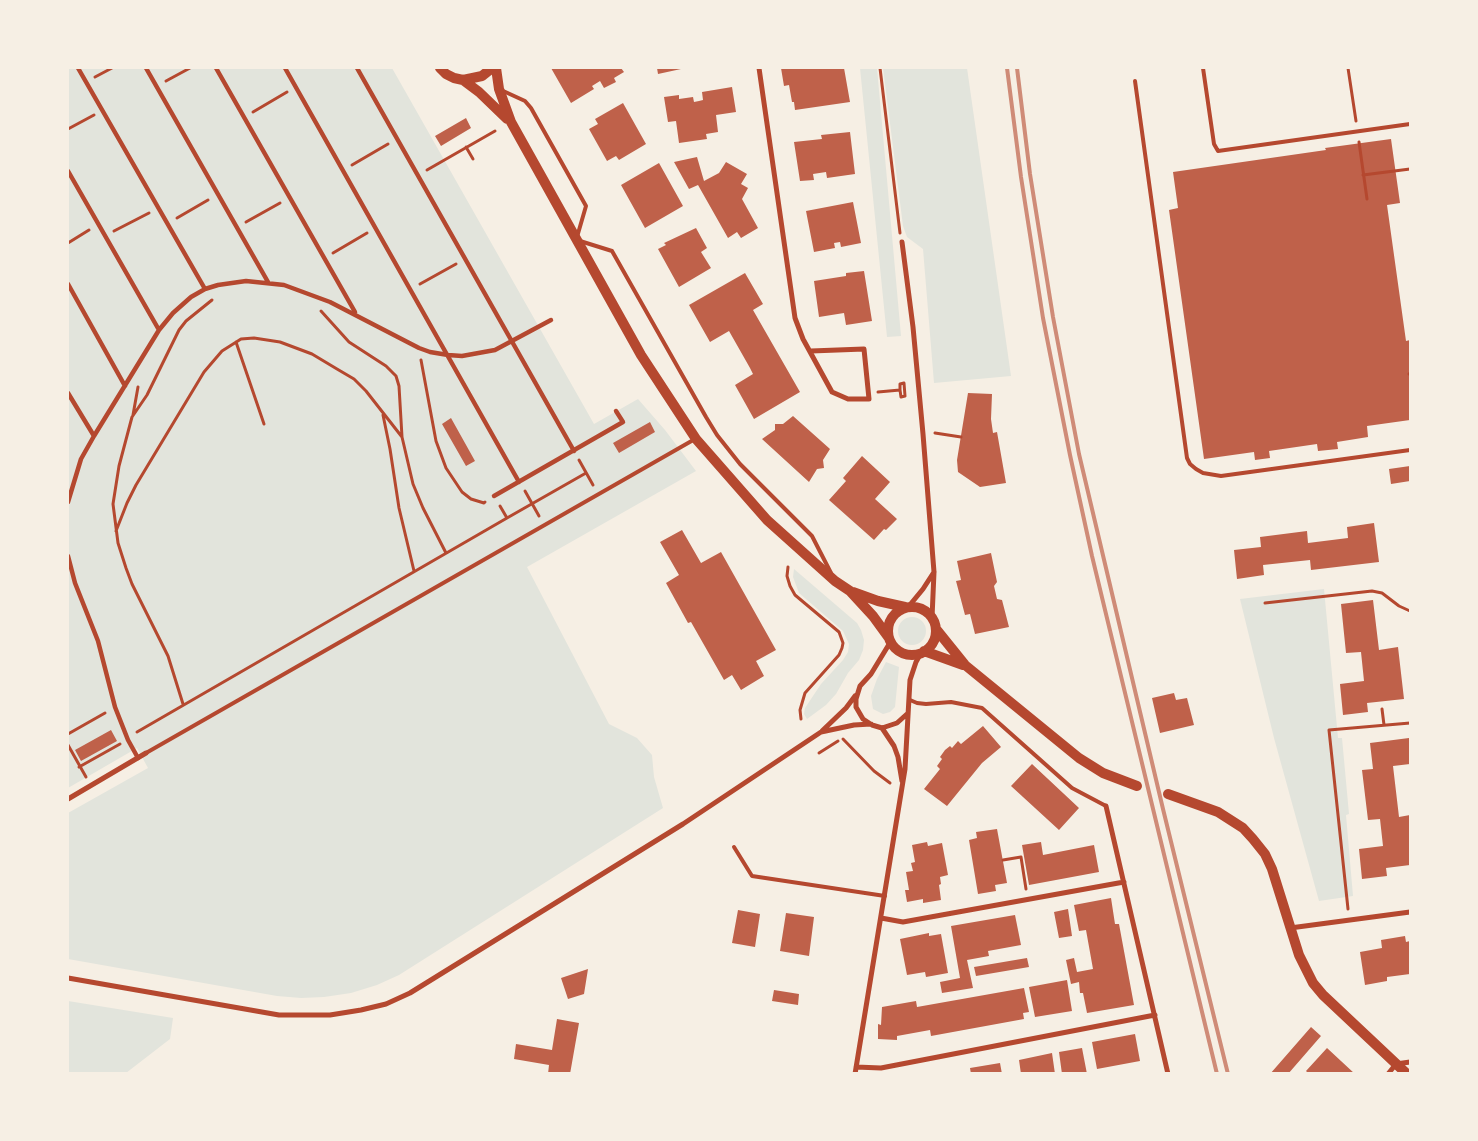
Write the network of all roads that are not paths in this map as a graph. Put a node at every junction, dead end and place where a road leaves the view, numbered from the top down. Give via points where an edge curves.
1 (78, 68) edge
2 (146, 68) edge
3 (216, 68) edge
4 (285, 68) edge
5 (357, 68) edge
6 (440, 68) edge
7 (494, 68) edge
8 (759, 68) edge
9 (1203, 68) edge
10 (463, 80) junction
11 (1135, 81) dead end
12 (499, 89) junction
13 (510, 122) junction
14 (1410, 124) edge
15 (68, 171) edge
16 (576, 240) junction
17 (902, 242) road end
18 (268, 282) junction
19 (68, 284) edge
20 (205, 289) junction
21 (356, 314) junction
22 (550, 320) dead end
23 (159, 330) junction
24 (512, 341) junction
25 (811, 351) junction
26 (448, 355) junction
27 (126, 386) junction
28 (68, 393) edge
29 (616, 411) dead end
30 (94, 436) junction
31 (696, 439) junction
32 (1410, 450) edge
33 (574, 451) junction
34 (519, 482) junction
35 (494, 496) road end
36 (68, 502) edge
37 (68, 556) edge
38 (934, 572) junction
39 (835, 581) junction
40 (850, 591) junction
41 (907, 607) junction
42 (932, 618) junction
43 (936, 629) junction
44 (890, 640) junction
45 (923, 652) junction
46 (965, 666) junction
47 (857, 693) junction
48 (910, 700) junction
49 (907, 713) junction
50 (871, 724) junction
51 (882, 728) junction
52 (820, 732) junction
53 (146, 754) joint
54 (138, 758) junction
55 (902, 785) junction
56 (1137, 786) dead end
57 (1168, 794) dead end
58 (68, 800) edge
59 (1106, 806) joint
60 (734, 847) dead end
61 (1124, 882) junction
62 (885, 896) junction
63 (1410, 912) edge
64 (881, 918) junction
65 (1290, 928) junction
66 (68, 978) edge
67 (1155, 1015) junction
68 (1410, 1062) edge
69 (1396, 1064) junction
70 (855, 1070) edge
71 (1168, 1074) edge
72 (1388, 1074) edge
73 (1407, 1074) edge

1 - 20 street
2 - 18 street
3 - 21 street
4 - 26 street
5 - 24 street
6 - 10 main road via 446,74
7 - 10 main road via 476,79
7 - 12 main road
8 - 25 street via 795,318
9 - 14 lane via 1214,144 1218,151
10 - 13 main road
11 - 32 lane via 1190,464 1203,473 1221,476
12 - 13 main road
12 - 16 lane via 525,101 531,108 586,206
13 - 16 main road
15 - 23 street
16 - 31 main road via 641,355
16 - 39 lane via 612,251 717,435 740,464 812,536
17 - 38 street via 913,326
18 - 20 street via 246,281
18 - 21 street via 307,293
19 - 27 street
20 - 23 street via 173,313
21 - 26 street via 419,348
22 - 24 street
23 - 27 street
24 - 26 street via 480,354
24 - 33 street
25 - 25 street via 864,349 870,399 848,400 832,392
26 - 34 street
27 - 30 street
28 - 30 street
29 - 33 street via 624,422
30 - 36 street via 81,459
31 - 39 main road via 767,520
31 - 53 lane
33 - 34 street
34 - 35 street
37 - 54 street via 98,641 115,707
38 - 41 street
38 - 42 street
39 - 40 main road
40 - 41 main road
40 - 44 main road
41 - 42 main road via 923,609
41 - 44 main road via 892,616 888,630
42 - 43 main road
43 - 45 main road via 936,637
43 - 46 main road
44 - 45 main road via 898,651 906,654
44 - 47 street
45 - 46 main road
45 - 48 street via 911,675
46 - 56 main road via 1079,758 1103,773
47 - 50 street via 856,707 863,719
47 - 52 street
48 - 49 street
48 - 59 lane via 926,704 957,702 982,708 1072,788
49 - 51 street via 897,724
49 - 55 street
50 - 51 street
50 - 52 street
51 - 55 street via 898,757
52 - 66 street via 683,824 410,993 386,1004 330,1015 279,1015
53 - 54 street
54 - 58 street
55 - 62 street
57 - 65 main road via 1218,812 1243,828 1265,854
59 - 61 street
60 - 62 lane via 752,876
61 - 64 street via 902,922
61 - 67 street
62 - 64 street
63 - 65 street
64 - 70 street
65 - 69 main road via 1313,983
67 - 70 street via 881,1068
67 - 71 street
68 - 69 street
69 - 72 street
69 - 73 main road

